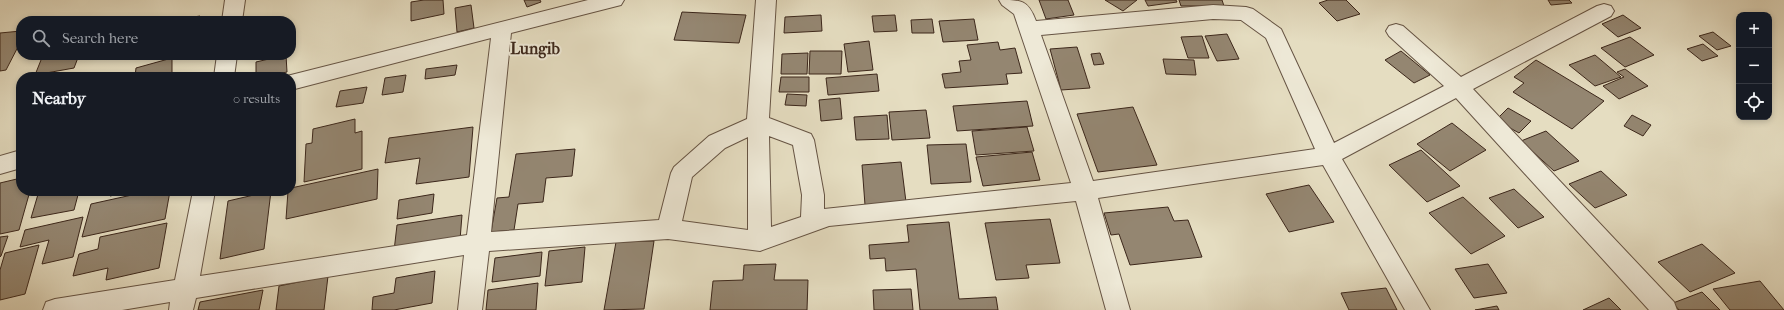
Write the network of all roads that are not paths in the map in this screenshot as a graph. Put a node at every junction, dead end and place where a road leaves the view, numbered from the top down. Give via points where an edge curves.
1 (235, 0) edge
2 (614, 0) edge
3 (766, 0) edge
4 (1009, 0) edge
5 (1604, 11) dead end
6 (233, 16) edge
7 (502, 28) junction
8 (1029, 29) junction
9 (1396, 31) dead end
10 (226, 60) edge
11 (225, 72) edge
12 (296, 81) edge
13 (1459, 88) junction
14 (758, 123) junction
15 (1329, 156) junction
16 (16, 160) edge
17 (0, 165) edge
18 (1085, 191) junction
19 (203, 196) edge
20 (812, 223) junction
21 (668, 229) junction
22 (760, 241) junction
23 (478, 243) junction
24 (183, 299) edge
25 (55, 310) edge
26 (470, 310) edge
27 (1118, 310) edge
28 (1418, 310) edge
29 (1665, 310) edge

1 - 6 street
2 - 7 street
3 - 14 street
4 - 8 street via 1023,11
5 - 13 street
7 - 12 street
7 - 23 street
8 - 15 street via 1213,12 1246,14 1274,34
8 - 18 street
9 - 13 street
10 - 11 street
13 - 15 street
13 - 29 street
14 - 20 street via 803,140 813,195
14 - 21 street via 717,142 682,172
14 - 22 street
15 - 18 street
15 - 28 street
16 - 17 street
18 - 20 street via 828,217
18 - 27 street
19 - 24 street
20 - 22 street
21 - 22 street
21 - 23 street
23 - 24 street
23 - 26 street
24 - 25 street

